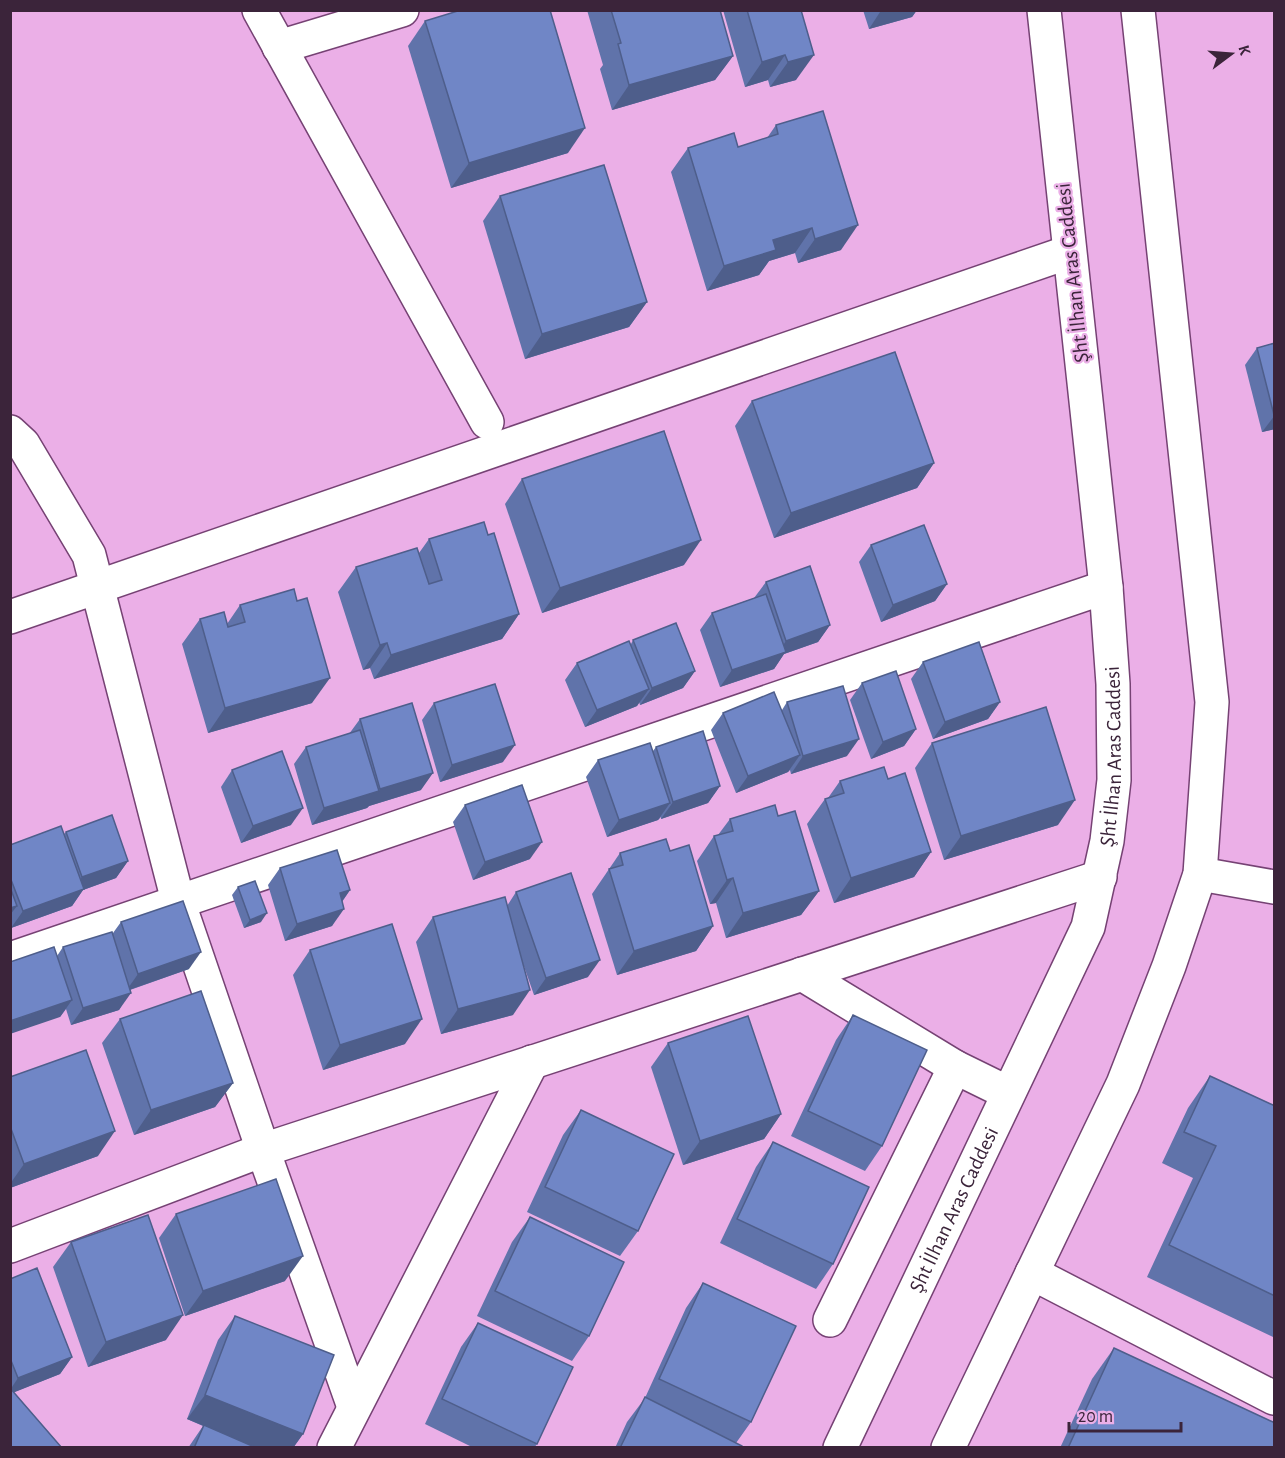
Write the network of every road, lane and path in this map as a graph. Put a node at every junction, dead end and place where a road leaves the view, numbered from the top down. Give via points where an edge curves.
1 (259, 10) edge
2 (402, 10) edge
3 (1044, 10) edge
4 (1138, 10) edge
5 (279, 47) junction
6 (1070, 252) junction
7 (487, 422) dead end
8 (10, 432) edge
9 (96, 587) junction
10 (1106, 587) junction
11 (10, 617) edge
12 (1200, 874) junction
13 (1100, 877) junction
14 (1275, 887) edge
15 (178, 901) junction
16 (10, 959) edge
17 (802, 974) junction
18 (532, 1062) junction
19 (955, 1067) junction
20 (1008, 1093) junction
21 (263, 1150) junction
22 (10, 1246) edge
23 (1032, 1273) junction
24 (830, 1320) dead end
25 (1275, 1398) edge
26 (354, 1407) junction
27 (334, 1448) edge
28 (840, 1448) edge
29 (948, 1448) edge

1 - 5 street
2 - 5 street
3 - 6 street, Şht İlhan Aras Caddesi
4 - 12 street via 1212,702
5 - 7 street
6 - 9 street
6 - 10 street, Şht İlhan Aras Caddesi
8 - 9 street via 23,444 89,555
9 - 11 street
9 - 15 street
10 - 13 street, Şht İlhan Aras Caddesi via 1114,780
10 - 15 street
12 - 14 street
12 - 23 street via 1123,1084
13 - 17 street
13 - 20 street, Şht İlhan Aras Caddesi via 1088,927
15 - 16 street
15 - 21 street
17 - 18 street
17 - 19 street
18 - 21 street
18 - 26 street
19 - 20 street
19 - 24 street
20 - 28 street, Şht İlhan Aras Caddesi
21 - 22 street
21 - 26 street
23 - 25 street
23 - 29 street
26 - 27 street

